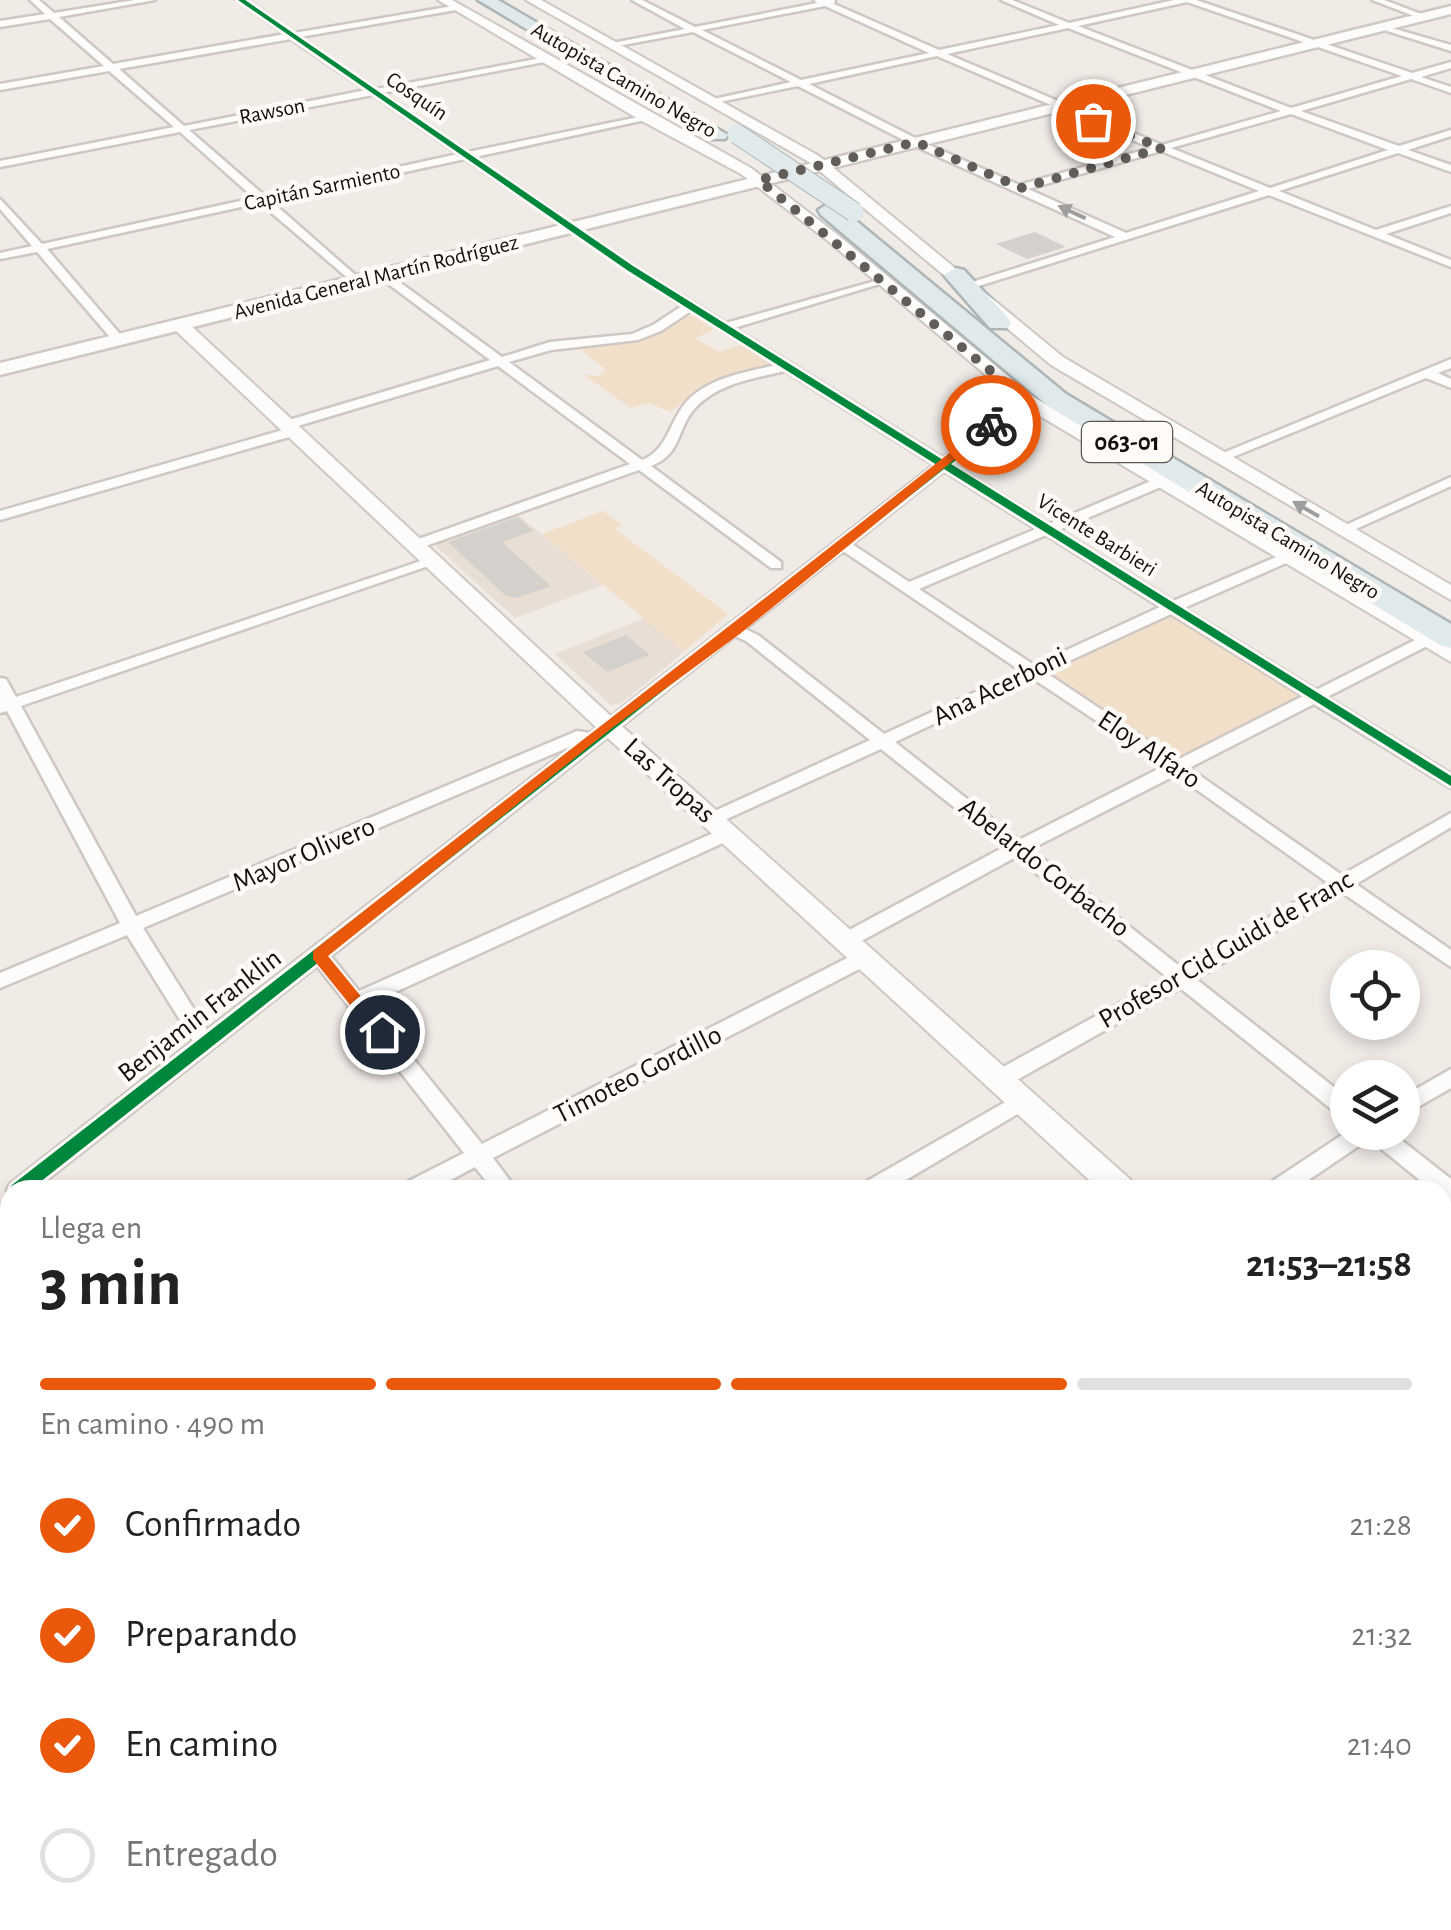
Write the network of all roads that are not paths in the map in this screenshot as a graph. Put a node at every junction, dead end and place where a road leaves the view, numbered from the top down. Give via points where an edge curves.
1 (34, 0) edge
2 (151, 0) edge
3 (241, 0) edge
4 (486, 0) edge
5 (532, 0) edge
6 (636, 0) edge
7 (845, 0) edge
8 (1005, 0) edge
9 (1187, 0) edge
10 (1376, 0) edge
11 (822, 2) edge
12 (450, 4) edge
13 (508, 5) edge
14 (1451, 10) edge
15 (52, 16) junction
16 (1425, 17) junction
17 (0, 24) edge
18 (1071, 26) junction
19 (1384, 27) junction
20 (694, 29) junction
21 (292, 36) junction
22 (615, 44) junction
23 (1312, 44) junction
24 (1451, 48) edge
25 (939, 53) junction
26 (544, 59) junction
27 (1451, 65) edge
28 (110, 68) junction
29 (1190, 74) junction
30 (1410, 77) junction
31 (802, 82) junction
32 (684, 84) junction
33 (589, 86) junction
34 (0, 88) edge
35 (1451, 90) edge
36 (370, 92) junction
37 (717, 101) junction
38 (1059, 107) junction
39 (1292, 112) junction
40 (645, 117) junction
41 (181, 129) junction
42 (1451, 133) edge
43 (916, 142) junction
44 (1162, 148) junction
45 (1397, 150) junction
46 (465, 156) junction
47 (0, 164) edge
48 (822, 165) junction
49 (1451, 169) edge
50 (759, 180) junction
51 (1021, 188) junction
52 (1266, 190) junction
53 (261, 200) junction
54 (0, 202) edge
55 (1451, 209) edge
56 (839, 220) junction
57 (570, 228) junction
58 (1376, 234) junction
59 (1123, 236) junction
60 (39, 248) junction
61 (0, 256) edge
62 (1451, 264) edge
63 (384, 275) junction
64 (882, 280) junction
65 (963, 281) junction
66 (357, 282) junction
67 (692, 306) junction
68 (180, 325) junction
69 (727, 326) junction
70 (119, 340) junction
71 (502, 363) junction
72 (1451, 364) edge
73 (789, 366) junction
74 (0, 370) edge
75 (1427, 374) junction
76 (1451, 384) edge
77 (1061, 386) junction
78 (1026, 400) junction
79 (288, 429) junction
80 (1218, 458) junction
81 (642, 466) junction
82 (944, 466) junction
83 (1175, 480) junction
84 (1451, 481) edge
85 (0, 516) edge
86 (1046, 530) junction
87 (1314, 542) junction
88 (843, 544) junction
89 (415, 545) junction
90 (432, 562) junction
91 (776, 565) dead end
92 (910, 587) junction
93 (1451, 594) edge
94 (1170, 606) junction
95 (1451, 608) edge
96 (1451, 621) edge
97 (736, 630) junction
98 (1439, 639) edge
99 (1451, 654) edge
100 (1032, 671) junction
101 (0, 683) edge
102 (1315, 698) junction
103 (6, 706) edge
104 (607, 725) junction
105 (884, 744) junction
106 (1175, 766) junction
107 (1451, 782) edge
108 (1451, 819) edge
109 (720, 826) junction
110 (1019, 847) junction
111 (1342, 883) junction
112 (133, 928) junction
113 (855, 950) junction
114 (319, 955) junction
115 (1451, 960) edge
116 (1183, 977) junction
117 (0, 981) edge
118 (357, 1001) junction
119 (206, 1041) junction
120 (1451, 1077) edge
121 (1000, 1078) junction
122 (1330, 1095) edge
123 (1420, 1097) edge
124 (1023, 1100) junction
125 (1336, 1150) edge
126 (1398, 1150) edge
127 (480, 1156) junction
128 (31, 1180) edge
129 (431, 1180) edge
130 (498, 1180) edge
131 (887, 1180) edge
132 (1110, 1180) edge
133 (1291, 1180) edge
134 (1436, 1180) edge

1 - 15 street
2 - 15 street
3 - 21 street, Cosquín
4 - 13 highway, Autopista Camino Negro / 063-01
5 - 22 street
6 - 20 street
7 - 11 street
8 - 18 street
9 - 18 street
9 - 23 street
10 - 16 street
11 - 20 street
11 - 25 street
12 - 21 street
12 - 26 street
13 - 32 highway
13 - 33 highway
13 - 56 highway, Autopista Camino Negro / 063-01, bridge via 728,134
14 - 16 main road, Avenida General Martín Rodríguez
15 - 17 street
15 - 28 street
16 - 19 main road, Avenida General Martín Rodríguez
18 - 25 street
18 - 29 street
19 - 23 main road, Avenida General Martín Rodríguez
19 - 24 street
20 - 22 street
20 - 31 street
21 - 28 street
21 - 36 street, Cosquín
22 - 32 street
23 - 29 main road, Avenida General Martín Rodríguez
23 - 30 street
25 - 31 street
25 - 38 street
26 - 33 street
26 - 36 street, Rawson
27 - 30 street
28 - 34 street
28 - 41 street
29 - 38 main road, Avenida General Martín Rodríguez
29 - 39 street
30 - 35 street
30 - 39 street
31 - 37 street
31 - 43 street
32 - 37 street
33 - 40 street
36 - 41 street, Rawson
36 - 46 street, Cosquín
37 - 48 street
38 - 43 main road, Avenida General Martín Rodríguez
38 - 44 street
39 - 44 street
39 - 45 street
40 - 46 street, Capitán Sarmiento
40 - 50 street
41 - 47 street, Rawson
41 - 53 street
42 - 45 street
43 - 48 main road, Avenida General Martín Rodríguez
43 - 51 street
44 - 51 street
44 - 52 street
45 - 49 street
45 - 52 street
46 - 53 street, Capitán Sarmiento
46 - 57 street, Cosquín
48 - 50 main road, Avenida General Martín Rodríguez
48 - 65 street
50 - 56 street
50 - 57 main road, Avenida General Martín Rodríguez
59 -> 51 street
52 - 58 street
52 - 59 street
53 - 60 street, Capitán Sarmiento
53 - 66 street
54 - 60 street
55 - 58 street
56 - 64 street
56 - 77 highway, Autopista Camino Negro / 063-01
56 - 83 highway, Autopista Camino Negro / 063-01 via 1057,400
57 - 63 main road, Avenida General Martín Rodríguez
57 - 67 street, Vicente Barbieri
58 - 62 street
59 - 65 street
60 - 61 street, Capitán Sarmiento
60 - 70 street
63 - 66 main road, Avenida General Martín Rodríguez
63 - 71 street
64 - 69 street
64 - 78 street
65 - 77 highway
65 - 80 street via 1057,361
66 - 68 main road, Avenida General Martín Rodríguez
67 - 69 street, Vicente Barbieri
67 - 71 street via 634,337 550,346
68 - 70 main road, Avenida General Martín Rodríguez
68 - 79 street, Las Tropas
69 - 73 street, Vicente Barbieri
70 - 74 main road, Avenida General Martín Rodríguez
71 - 79 street
71 - 81 street
72 - 75 street
73 - 81 street via 700,396 677,425 669,450
73 - 82 street, Vicente Barbieri
75 - 76 street
75 - 80 street
77 - 87 highway, Autopista Camino Negro / 063-01
78 - 82 street, Benjamin Franklin
78 - 83 street
79 - 85 street
79 - 89 street, Las Tropas
87 -> 80 street
81 - 89 street
81 - 91 street
82 - 86 street, Vicente Barbieri
82 - 88 street, Benjamin Franklin
83 - 86 street
83 - 87 highway via 1283,548
83 - 98 highway, Autopista Camino Negro / 063-01
84 - 87 street, Ana Acerboni
86 - 92 street
86 - 94 street, Vicente Barbieri
87 - 93 street
87 - 94 street, Ana Acerboni
87 - 95 highway
87 - 96 highway, Autopista Camino Negro / 063-01
87 - 98 street
88 - 92 street, Eloy Alfaro
88 - 97 street, Benjamin Franklin
89 - 90 street, Las Tropas
90 - 103 street
90 - 104 street, Las Tropas
92 - 100 street, Eloy Alfaro
94 - 100 street, Ana Acerboni
94 - 102 street, Vicente Barbieri
97 - 104 street, Benjamin Franklin
97 - 105 street, Abelardo Corbacho
98 - 99 street
98 - 102 street, Timoteo Gordillo
100 - 105 street, Ana Acerboni
100 - 106 street, Eloy Alfaro
101 - 103 street
102 - 106 street, Timoteo Gordillo
102 - 107 street, Vicente Barbieri
103 - 112 street
104 - 109 street, Las Tropas
104 - 112 street, Mayor Olivero
104 - 114 street, Benjamin Franklin
105 - 109 street, Ana Acerboni
105 - 110 street, Abelardo Corbacho
106 - 110 street, Timoteo Gordillo
106 - 111 street, Eloy Alfaro
108 - 111 street, Profesor Cid Guidi de Franc
109 - 113 street, Las Tropas
109 - 118 street, Ana Acerboni
110 - 113 street, Timoteo Gordillo
110 - 116 street, Abelardo Corbacho
111 - 115 street, Eloy Alfaro
111 - 116 street, Profesor Cid Guidi de Franc
112 - 117 street, Mayor Olivero
112 - 119 street
113 - 121 street, Las Tropas
113 - 127 street, Timoteo Gordillo
114 - 118 street
114 - 119 street, Benjamin Franklin
116 - 121 street, Profesor Cid Guidi de Franc
116 - 122 street, Abelardo Corbacho
118 - 127 street
119 - 128 street, Benjamin Franklin
120 - 123 street
121 - 124 street, Las Tropas
124 - 131 street
124 - 132 street, Las Tropas
125 - 133 street
126 - 134 street
127 - 129 street, Timoteo Gordillo
127 - 130 street

